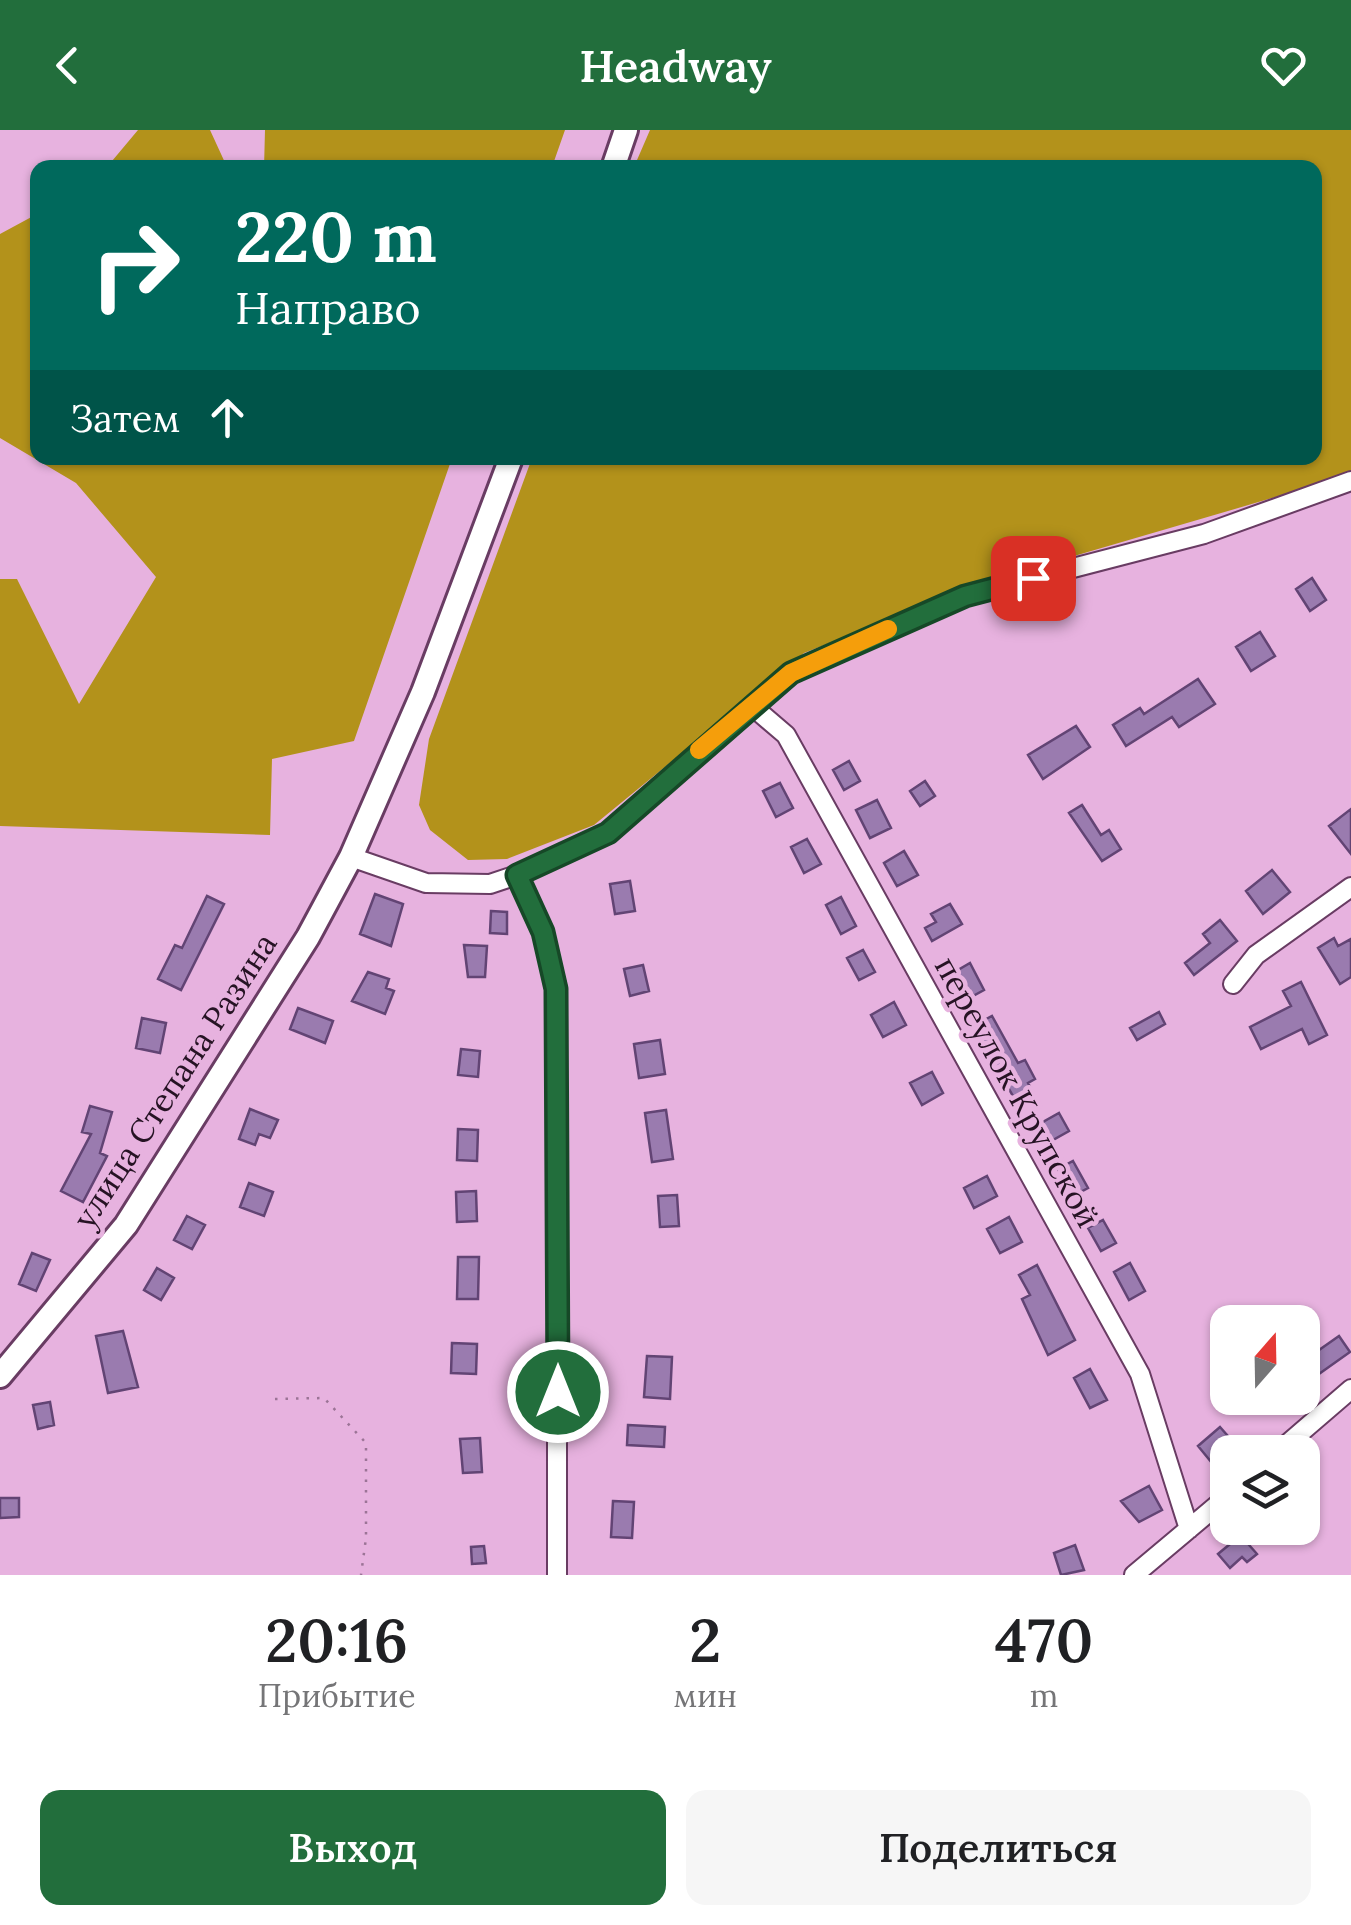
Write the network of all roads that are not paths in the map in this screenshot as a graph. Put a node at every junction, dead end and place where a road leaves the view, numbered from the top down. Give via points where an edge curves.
1 (626, 131) edge
2 (616, 160) edge
3 (508, 465) edge
4 (1351, 481) edge
5 (752, 706) junction
6 (352, 857) junction
7 (517, 875) junction
8 (1351, 888) edge
9 (1233, 984) dead end
10 (0, 1376) edge
11 (1351, 1390) edge
12 (1298, 1435) edge
13 (1210, 1512) edge
14 (1190, 1530) junction
15 (557, 1575) edge
16 (1134, 1575) edge

1 - 2 main road
3 - 6 main road, улица Степана Разина
4 - 5 street via 1204,534 965,596 791,673
5 - 7 street via 608,833
5 - 14 street, переулок Крупской via 786,735 1140,1374
6 - 7 street via 426,884 490,884
6 - 10 main road, улица Степана Разина via 126,1225
7 - 15 street via 543,932 556,989
8 - 9 street via 1256,955
11 - 12 street
13 - 14 street
14 - 16 street

